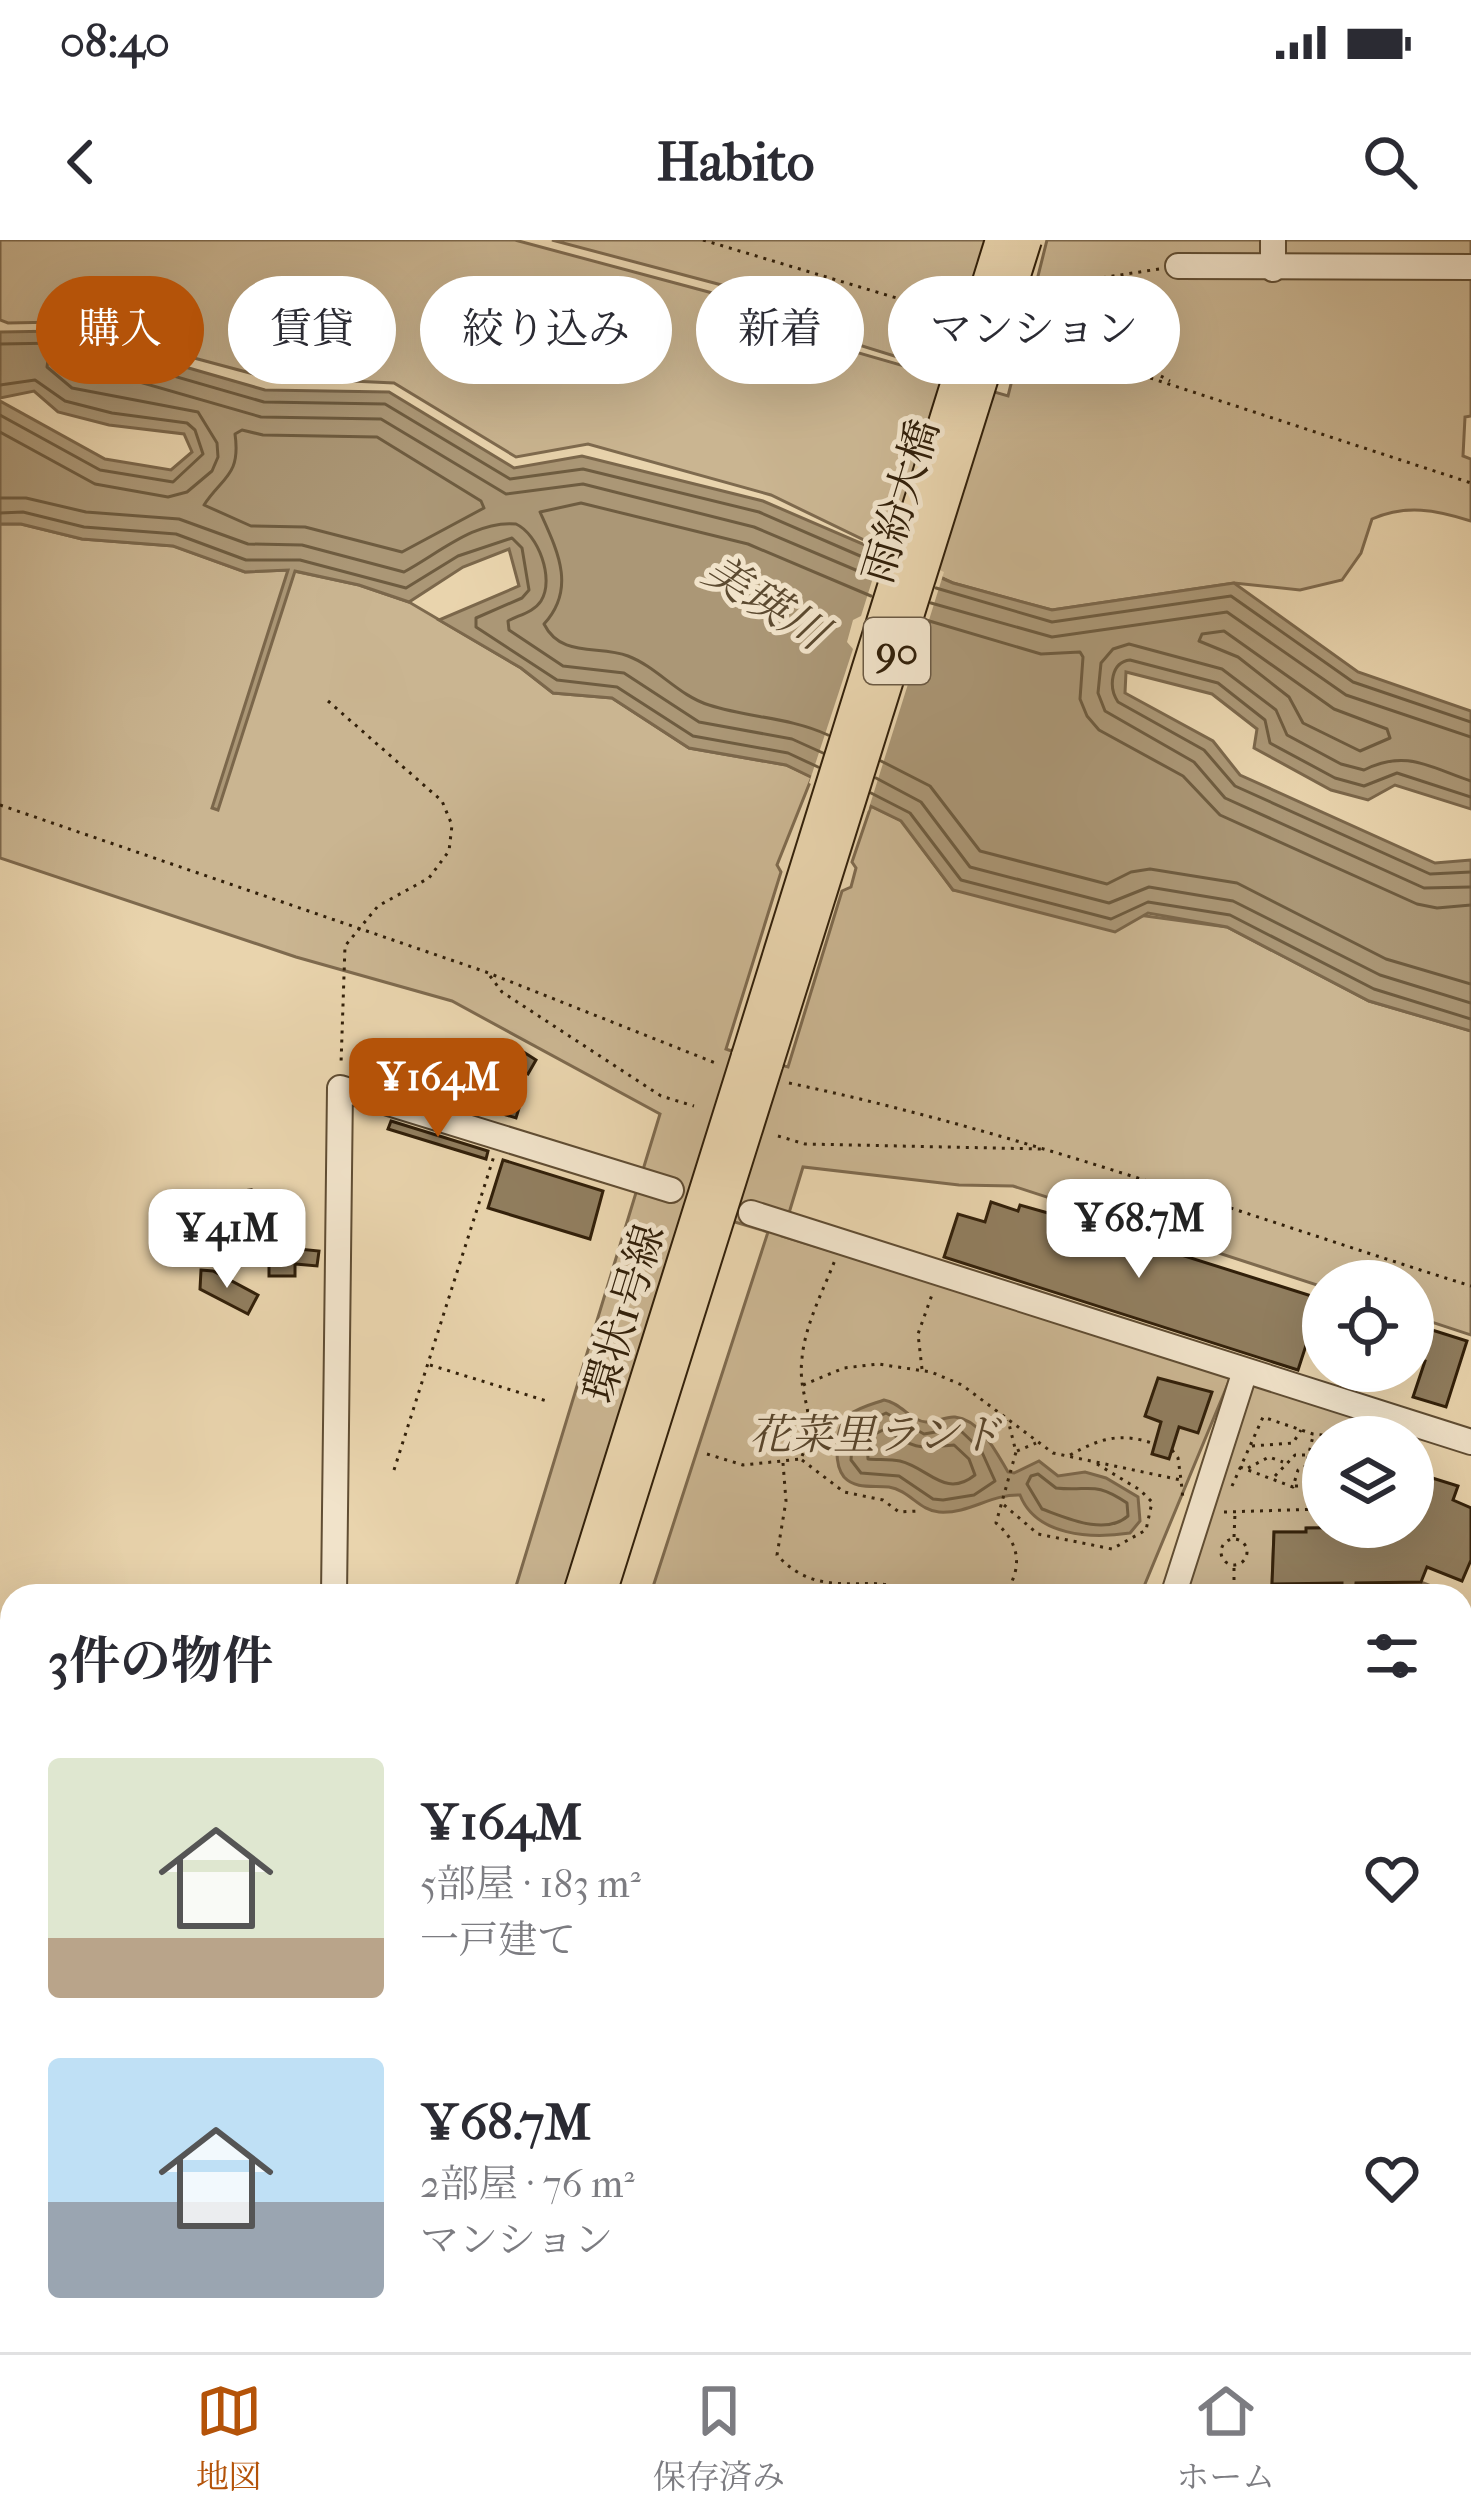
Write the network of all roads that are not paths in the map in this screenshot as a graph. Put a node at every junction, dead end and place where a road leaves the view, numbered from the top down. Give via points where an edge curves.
1 (1000, 240) edge
2 (1026, 240) edge
3 (1273, 240) edge
4 (1178, 266) road end
5 (1471, 267) edge
6 (1273, 268) junction
7 (755, 1067) junction
8 (671, 1190) dead end
9 (751, 1213) dead end
10 (1245, 1371) junction
11 (1471, 1442) edge
12 (334, 1584) edge
13 (582, 1584) edge
14 (604, 1584) edge
15 (1177, 1584) edge

1 - 7 main road, 雨紛大橋 / 90, bridge
2 - 7 main road, 雨紛大橋 / 90, bridge
3 - 6 street
4 - 6 street
5 - 6 street
7 - 13 main road, 環状1号線 / 90
7 - 14 main road, 環状1号線 / 90
8 - 12 street via 340,1088
9 - 10 street
10 - 11 street
10 - 15 street

